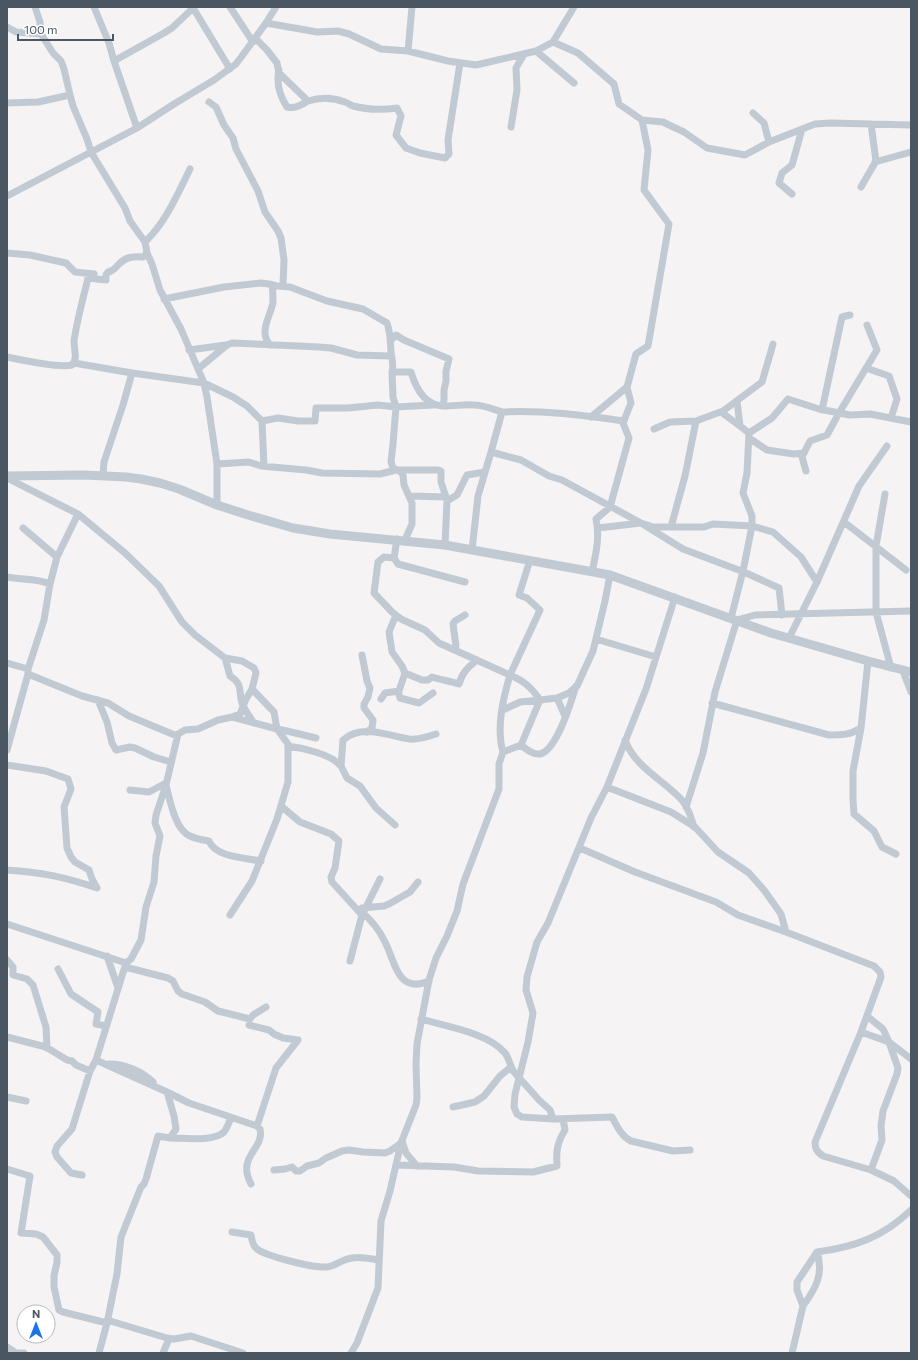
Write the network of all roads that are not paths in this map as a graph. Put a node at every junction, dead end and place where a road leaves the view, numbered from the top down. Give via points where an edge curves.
1 (35, 7) edge
2 (94, 7) edge
3 (230, 7) edge
4 (276, 7) edge
5 (412, 7) edge
6 (574, 7) edge
7 (266, 24) junction
8 (7, 26) edge
9 (41, 34) junction
10 (254, 40) junction
11 (553, 42) junction
12 (408, 51) junction
13 (536, 51) junction
14 (524, 54) junction
15 (114, 61) junction
16 (460, 62) junction
17 (230, 69) junction
18 (279, 70) junction
19 (574, 83) dead end
20 (70, 95) junction
21 (308, 101) junction
22 (209, 102) dead end
23 (7, 103) edge
24 (753, 113) dead end
25 (642, 120) junction
26 (871, 124) junction
27 (911, 125) edge
28 (510, 127) dead end
29 (137, 128) junction
30 (802, 129) junction
31 (769, 142) junction
32 (91, 152) junction
33 (911, 152) edge
34 (875, 162) junction
35 (190, 169) dead end
36 (861, 187) dead end
37 (792, 194) dead end
38 (7, 196) edge
39 (145, 242) junction
40 (7, 253) edge
41 (147, 253) junction
42 (106, 275) junction
43 (272, 285) junction
44 (283, 286) junction
45 (164, 298) junction
46 (850, 315) dead end
47 (867, 325) dead end
48 (391, 340) junction
49 (773, 344) dead end
50 (226, 345) junction
51 (270, 345) junction
52 (190, 350) junction
53 (392, 356) junction
54 (7, 357) edge
55 (74, 362) junction
56 (866, 368) junction
57 (198, 369) junction
58 (392, 372) junction
59 (132, 373) junction
60 (204, 383) junction
61 (626, 388) junction
62 (736, 401) junction
63 (433, 405) junction
64 (443, 406) junction
65 (396, 407) junction
66 (822, 410) junction
67 (502, 412) junction
68 (721, 412) junction
69 (838, 413) junction
70 (591, 417) junction
71 (891, 418) junction
72 (262, 421) junction
73 (624, 421) junction
74 (696, 421) junction
75 (911, 422) edge
76 (740, 426) junction
77 (654, 429) dead end
78 (749, 435) junction
79 (887, 446) dead end
80 (491, 452) junction
81 (804, 454) junction
82 (217, 464) junction
83 (264, 466) junction
84 (396, 470) junction
85 (806, 471) dead end
86 (485, 472) junction
87 (103, 476) junction
88 (7, 477) edge
89 (885, 494) dead end
90 (409, 496) junction
91 (447, 499) junction
92 (602, 502) junction
93 (217, 505) junction
94 (610, 507) junction
95 (78, 514) junction
96 (596, 519) junction
97 (844, 522) junction
98 (641, 523) junction
99 (671, 526) junction
100 (752, 526) junction
101 (23, 528) dead end
102 (598, 528) junction
103 (401, 540) junction
104 (445, 545) junction
105 (876, 546) junction
106 (472, 550) junction
107 (57, 557) junction
108 (394, 558) junction
109 (530, 560) junction
110 (906, 570) dead end
111 (743, 571) junction
112 (592, 572) junction
113 (610, 575) junction
114 (7, 577) edge
115 (465, 582) dead end
116 (817, 582) junction
117 (50, 584) junction
118 (675, 597) junction
119 (911, 611) edge
120 (876, 612) junction
121 (801, 614) junction
122 (396, 615) junction
123 (465, 615) dead end
124 (782, 615) junction
125 (734, 619) junction
126 (596, 638) junction
127 (789, 638) junction
128 (452, 649) junction
129 (362, 655) dead end
130 (656, 657) junction
131 (225, 658) junction
132 (477, 660) junction
133 (868, 662) junction
134 (7, 663) edge
135 (891, 668) junction
136 (28, 671) junction
137 (907, 671) edge
138 (405, 673) junction
139 (510, 675) junction
140 (577, 686) junction
141 (252, 689) junction
142 (398, 691) junction
143 (911, 692) edge
144 (433, 693) dead end
145 (557, 698) junction
146 (381, 699) dead end
147 (98, 700) junction
148 (540, 700) junction
149 (712, 703) junction
150 (244, 706) junction
151 (503, 710) junction
152 (565, 716) junction
153 (232, 717) junction
154 (254, 723) junction
155 (861, 728) junction
156 (277, 730) junction
157 (367, 732) junction
158 (436, 734) dead end
159 (177, 736) junction
160 (284, 738) junction
161 (316, 738) dead end
162 (625, 740) junction
163 (521, 745) junction
164 (288, 746) junction
165 (301, 748) junction
166 (7, 750) edge
167 (503, 752) junction
168 (171, 762) junction
169 (7, 765) edge
170 (341, 766) junction
171 (166, 784) junction
172 (607, 787) junction
173 (130, 790) dead end
174 (281, 806) junction
175 (686, 807) junction
176 (395, 825) dead end
177 (695, 827) junction
178 (580, 848) junction
179 (896, 854) dead end
180 (261, 861) junction
181 (7, 870) edge
182 (380, 879) dead end
183 (418, 882) dead end
184 (364, 912) junction
185 (230, 915) dead end
186 (7, 924) edge
187 (786, 932) junction
188 (106, 956) junction
189 (7, 960) edge
190 (350, 962) dead end
191 (126, 965) junction
192 (58, 969) dead end
193 (429, 982) junction
194 (118, 988) junction
195 (266, 1007) dead end
196 (867, 1016) junction
197 (421, 1019) junction
198 (250, 1025) dead end
199 (106, 1026) junction
200 (861, 1032) junction
201 (7, 1037) edge
202 (889, 1042) junction
203 (47, 1048) junction
204 (911, 1059) edge
205 (96, 1060) junction
206 (511, 1067) junction
207 (90, 1072) junction
208 (519, 1077) junction
209 (168, 1092) junction
210 (7, 1097) edge
211 (26, 1101) dead end
212 (453, 1107) dead end
213 (231, 1118) junction
214 (553, 1119) junction
215 (563, 1119) junction
216 (257, 1126) junction
217 (170, 1138) junction
218 (401, 1142) junction
219 (690, 1150) dead end
220 (396, 1165) junction
221 (417, 1166) junction
222 (7, 1169) edge
223 (274, 1170) dead end
224 (871, 1170) junction
225 (82, 1175) dead end
226 (251, 1184) dead end
227 (911, 1196) edge
228 (911, 1210) edge
229 (232, 1232) dead end
230 (816, 1252) junction
231 (380, 1260) junction
232 (803, 1306) junction
233 (107, 1321) junction
234 (169, 1339) junction
235 (7, 1347) edge
236 (352, 1352) edge
237 (24, 1353) edge
238 (99, 1353) edge
239 (163, 1353) edge
240 (243, 1353) edge
241 (792, 1353) edge

1 - 9 street
2 - 15 street
3 - 10 street
4 - 7 street
5 - 12 street
6 - 11 street
7 - 10 street
7 - 12 street via 317,32 338,31 381,49
8 - 9 street via 16,32
9 - 20 street via 61,61
10 - 17 street
10 - 18 street via 267,50
11 - 13 street
11 - 25 street via 578,53 595,66 614,84 619,104
12 - 16 street
13 - 14 street
13 - 19 street
14 - 16 street via 476,65
14 - 28 street via 516,68 517,90
15 - 17 street via 172,28 192,10
15 - 29 street
16 - 21 street via 448,140 449,154 445,158 406,148 396,135 401,116 397,108 372,110 326,97
17 - 29 street
18 - 21 street
18 - 21 street via 279,91 287,107 299,106
20 - 23 street via 38,102
20 - 32 street
22 - 44 street via 216,107 233,138 265,212 278,230 284,260
24 - 31 street via 764,123
25 - 31 street via 669,125 707,148 745,155
25 - 61 street via 648,150 644,190 669,224 648,346 636,354
26 - 27 street
26 - 30 street via 815,124
26 - 34 street
29 - 32 street
30 - 31 street
30 - 37 street via 792,165 782,173 779,183
32 - 38 street
32 - 39 street via 125,208 130,221
33 - 34 street
34 - 36 street
35 - 39 street via 174,204 156,232
39 - 41 street
40 - 42 street via 66,263 75,272
41 - 42 street via 143,257 128,257
41 - 45 street
42 - 55 street via 106,280 88,278 76,321
43 - 44 street
43 - 45 street via 260,283 224,287
43 - 51 street via 273,301 265,325 265,338
44 - 48 street via 327,301 363,309 387,323
45 - 52 street
46 - 66 street via 842,317
47 - 56 street via 877,350
48 - 53 street
48 - 64 street via 396,335 448,359
49 - 62 street via 762,382
50 - 51 street
50 - 52 street
50 - 57 street
51 - 53 street via 331,348 357,355
52 - 57 street
53 - 58 street
54 - 55 street via 68,366
55 - 59 street
56 - 69 street
56 - 71 street via 889,376 897,399
57 - 60 street
58 - 63 street via 411,372 415,385 423,397
58 - 65 street via 392,397
59 - 60 street
59 - 87 street via 104,462
60 - 72 street via 247,406
60 - 82 street
61 - 70 street
61 - 73 street via 631,403
62 - 68 street
62 - 76 street
63 - 64 street
63 - 65 street
64 - 67 street via 474,405
65 - 72 street via 378,405 316,408 315,421 278,418
65 - 84 street via 390,462
66 - 69 street
66 - 78 street via 788,399 772,418
67 - 70 street via 527,411
67 - 80 street
68 - 74 street
68 - 76 street
69 - 71 street via 870,414
69 - 81 street via 827,435 810,441
70 - 73 street
71 - 75 street
72 - 83 street
73 - 94 street via 629,438
74 - 77 street via 670,422
74 - 99 street via 685,476
76 - 78 street
78 - 81 street via 767,450
78 - 100 street via 743,493 752,516
79 - 97 street via 859,486
80 - 86 street
80 - 92 street via 521,460
81 - 85 street via 802,457
82 - 83 street via 249,462
82 - 93 street
83 - 84 street via 322,473 380,474
84 - 90 street via 403,475
84 - 91 street via 441,471 441,482
86 - 91 street via 467,475 457,495
86 - 106 street via 478,496
87 - 88 street via 48,474
87 - 93 street via 160,483
88 - 95 street
89 - 105 street
90 - 91 street
90 - 103 street via 412,504 412,524
91 - 104 street
92 - 94 street
92 - 96 street
93 - 103 street via 294,528
94 - 96 street
94 - 98 street
95 - 107 street
95 - 131 street via 125,553 159,586 182,622
96 - 102 street
97 - 105 street
97 - 116 street
98 - 99 street via 653,527
98 - 102 street
98 - 111 street via 683,549
99 - 100 street
100 - 111 street
100 - 116 street via 773,532 801,557
101 - 107 street
102 - 112 street via 598,543
103 - 104 street
103 - 108 street
104 - 106 street
105 - 110 street
105 - 120 street
106 - 109 street
107 - 117 street
108 - 115 street via 398,564
108 - 122 street via 384,557 378,562 374,593
109 - 112 street
109 - 139 street via 519,596 527,598 540,610
111 - 124 street via 779,588
111 - 125 street
112 - 113 street
113 - 118 street
113 - 126 street
114 - 117 street via 40,580
116 - 121 street
117 - 136 street via 44,620
118 - 125 street
118 - 130 street
119 - 120 street
120 - 121 street
120 - 135 street
121 - 124 street
121 - 127 street
122 - 128 street via 425,630 439,643
122 - 138 street via 389,632 392,652
123 - 128 street via 453,624 456,646
124 - 125 street via 756,615
125 - 127 street
125 - 149 street
126 - 130 street
126 - 140 street
127 - 133 street
128 - 132 street
129 - 157 street via 370,688 364,708 373,720 372,728
130 - 162 street
131 - 141 street via 242,661 254,668 256,673
131 - 150 street via 230,676 240,686
132 - 138 street via 468,667 459,684 432,677 422,680
132 - 139 street
133 - 135 street
133 - 155 street
134 - 136 street
135 - 137 street
136 - 147 street via 82,696
136 - 166 street
137 - 143 street
138 - 142 street
139 - 148 street via 532,688
139 - 151 street
140 - 145 street
140 - 152 street
141 - 150 street
141 - 156 street via 274,712
142 - 144 street via 400,698 419,702
142 - 146 street via 385,693
145 - 148 street
145 - 152 street
147 - 159 street
147 - 168 street via 116,750 135,748
148 - 151 street via 520,702
148 - 163 street
149 - 155 street via 829,735 845,735
149 - 175 street via 703,753
150 - 153 street via 240,714
150 - 154 street
151 - 167 street via 500,742
152 - 163 street via 555,740 546,751 532,753
153 - 154 street
153 - 159 street via 198,729 181,731
154 - 156 street
155 - 179 street via 853,771 854,814 874,831 882,847
156 - 160 street
156 - 161 street
157 - 158 street via 382,732 409,739
157 - 170 street via 357,733 344,740
159 - 168 street
160 - 164 street
160 - 165 street via 290,739
162 - 172 street
162 - 175 street via 633,756 681,799
163 - 167 street
164 - 165 street
164 - 174 street via 288,782
165 - 170 street via 331,758
167 - 193 street via 498,776 499,789 463,884 457,911 436,958
168 - 171 street
169 - 181 street via 46,771 68,779 71,789 64,807 67,848 75,862 89,870 97,888 50,874
170 - 176 street via 347,778 360,786 376,808
171 - 173 street via 149,792
171 - 180 street via 176,819 185,833 209,841 220,853
171 - 191 street via 155,823 160,836 154,882 146,907 141,940 132,959
172 - 177 street via 671,812
172 - 178 street via 591,818
174 - 180 street
174 - 184 street via 300,822 336,838 339,842 332,882 356,908
175 - 177 street
177 - 187 street via 718,852 749,873 764,890 781,914
178 - 187 street via 635,872 716,902 738,915
178 - 208 street via 548,923 537,942 528,972 526,990 533,1013
180 - 185 street via 252,881
182 - 184 street
183 - 184 street via 410,892 389,904
184 - 190 street
184 - 193 street via 385,941 394,967 403,980 415,984
186 - 188 street
187 - 196 street via 878,968 881,977
188 - 191 street
188 - 194 street
189 - 203 street via 13,967 13,975 27,979 33,985 46,1027
191 - 194 street
191 - 195 street via 168,978 182,994 205,1002 218,1011 250,1019
192 - 199 street via 71,994 98,1012 96,1024
193 - 197 street
194 - 199 street
196 - 200 street
196 - 202 street via 883,1029
197 - 206 street via 488,1040 506,1054
197 - 218 street via 416,1064 416,1105
198 - 216 street via 269,1030 284,1038 298,1040 276,1068
199 - 205 street
200 - 202 street
200 - 224 street via 815,1142 815,1148 823,1156
201 - 203 street
202 - 204 street
202 - 224 street via 898,1068 883,1111 882,1140
203 - 207 street
205 - 207 street
205 - 209 street
206 - 208 street
206 - 212 street via 484,1096 475,1102
207 - 225 street via 72,1129 55,1152 71,1173
208 - 214 street via 550,1110
208 - 214 street via 514,1107 517,1114 527,1118
209 - 213 street via 189,1103
209 - 217 street via 176,1124
210 - 211 street
213 - 216 street
213 - 217 street via 224,1131 214,1137
214 - 215 street
215 - 219 street via 612,1116 625,1138 631,1141 672,1151
215 - 221 street via 565,1130 556,1151 557,1166 533,1172
216 - 226 street via 260,1129 260,1138 246,1167
217 - 233 street via 158,1136 146,1179 121,1237 117,1274
218 - 220 street
218 - 221 street
218 - 223 street via 385,1153 342,1151 300,1171 292,1167
220 - 221 street
220 - 231 street via 380,1221
222 - 233 street via 30,1176 21,1233 43,1237 57,1255 54,1287 60,1310
224 - 227 street via 894,1181
228 - 230 street via 881,1234 837,1249
229 - 231 street via 251,1235 252,1243 265,1253 320,1267 326,1268 353,1257
230 - 232 street via 820,1272 813,1292
230 - 232 street via 797,1282
231 - 236 street via 378,1288
232 - 241 street
233 - 234 street
233 - 238 street
234 - 239 street
234 - 240 street via 190,1336
235 - 237 street via 16,1353

